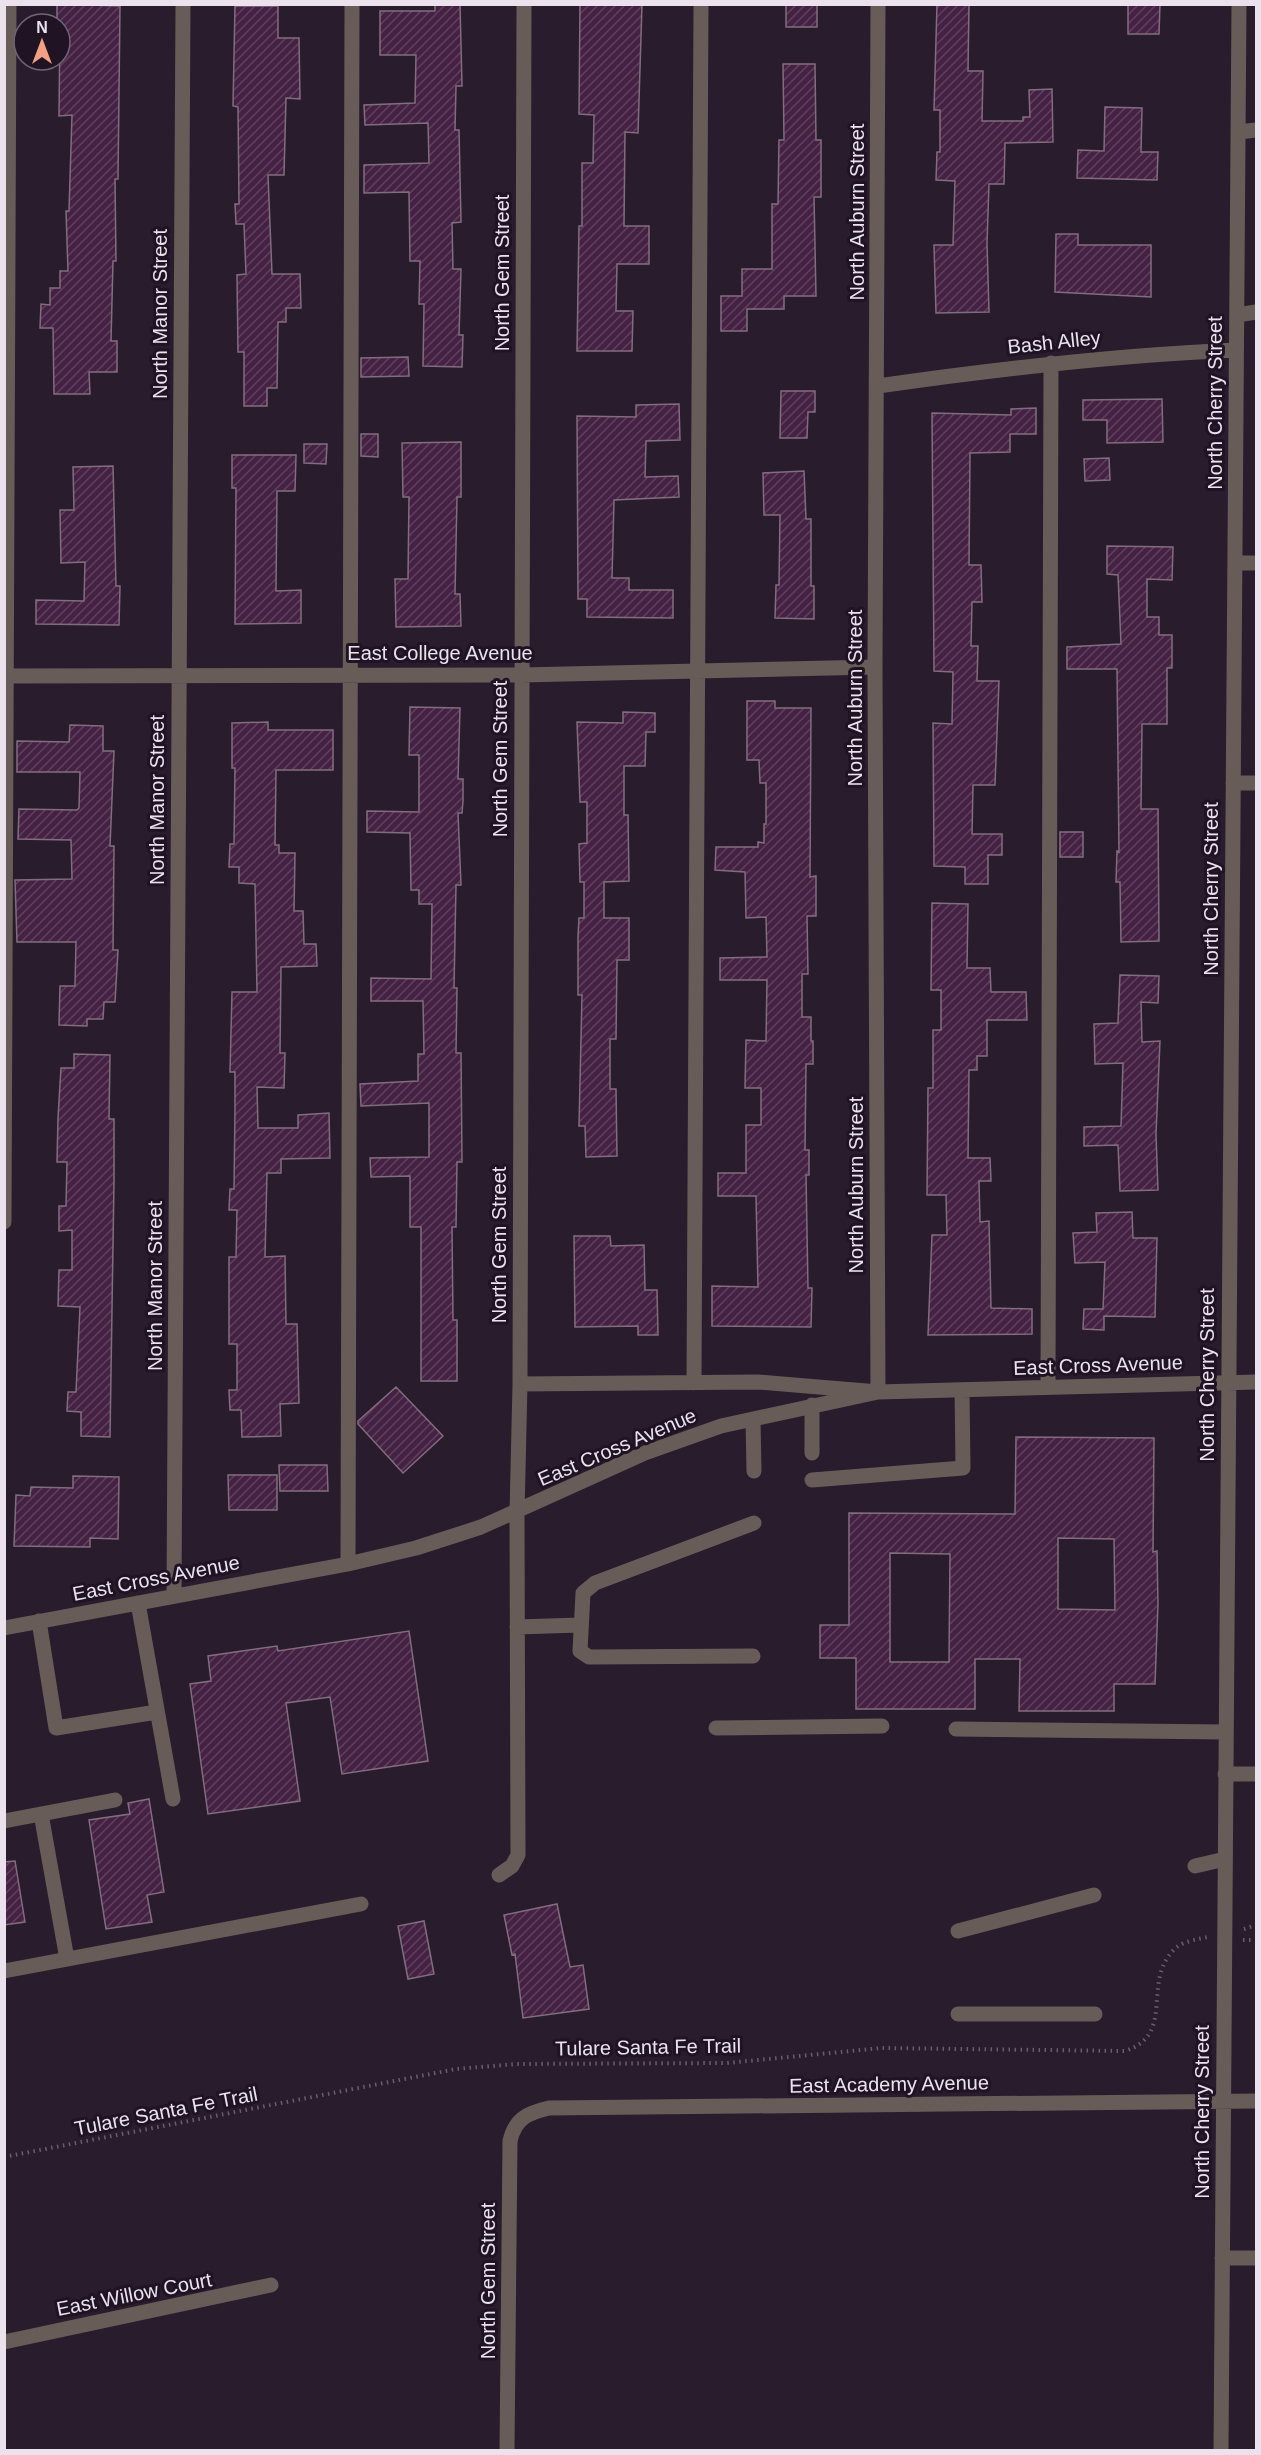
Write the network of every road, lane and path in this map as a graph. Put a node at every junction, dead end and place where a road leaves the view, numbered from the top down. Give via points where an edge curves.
1 (9, 4) edge
2 (183, 4) edge
3 (352, 4) edge
4 (524, 4) edge
5 (701, 4) edge
6 (878, 4) edge
7 (1239, 4) edge
8 (1257, 130) edge
9 (1239, 132) junction
10 (1257, 312) edge
11 (1237, 315) junction
12 (1236, 350) junction
13 (1052, 363) junction
14 (878, 386) junction
15 (1235, 563) junction
16 (1257, 563) edge
17 (875, 667) junction
18 (699, 671) junction
19 (178, 674) junction
20 (349, 674) junction
21 (521, 675) junction
22 (6, 676) edge
23 (1233, 783) junction
24 (1257, 783) edge
25 (4, 1222) edge
26 (1257, 1382) edge
27 (694, 1383) junction
28 (1228, 1383) junction
29 (520, 1384) junction
30 (1048, 1387) junction
31 (962, 1390) junction
32 (878, 1392) junction
33 (812, 1406) junction
34 (753, 1419) junction
35 (812, 1453) dead end
36 (754, 1471) dead end
37 (812, 1480) dead end
38 (517, 1513) junction
39 (754, 1522) dead end
40 (348, 1564) junction
41 (174, 1596) junction
42 (138, 1603) junction
43 (39, 1622) junction
44 (580, 1625) junction
45 (4, 1628) edge
46 (517, 1628) junction
47 (753, 1656) dead end
48 (157, 1712) junction
49 (882, 1726) dead end
50 (716, 1728) dead end
51 (956, 1729) dead end
52 (1226, 1732) junction
53 (1225, 1774) junction
54 (1257, 1774) edge
55 (173, 1799) dead end
56 (115, 1800) dead end
57 (41, 1814) junction
58 (4, 1821) edge
59 (1225, 1858) junction
60 (1195, 1866) dead end
61 (499, 1875) dead end
62 (1094, 1894) dead end
63 (361, 1904) dead end
64 (958, 1930) dead end
65 (1224, 1933) junction
66 (67, 1959) junction
67 (4, 1971) edge
68 (958, 2014) dead end
69 (1095, 2014) dead end
70 (1223, 2102) junction
71 (1257, 2102) edge
72 (523, 2116) joint
73 (4, 2157) edge
74 (1222, 2258) junction
75 (1257, 2258) edge
76 (271, 2285) dead end
77 (4, 2342) edge
78 (507, 2451) edge
79 (1221, 2451) edge

1 - 22 street
2 - 19 street, North Manor Street
3 - 20 street
4 - 21 street, North Gem Street
5 - 18 street
6 - 14 street, North Auburn Street
7 - 9 street, North Cherry Street
8 - 9 street
9 - 11 street, North Cherry Street
10 - 11 street
11 - 12 street, North Cherry Street
12 - 13 street, Bash Alley
12 - 15 street, North Cherry Street
13 - 14 street, Bash Alley
13 - 30 street
14 - 17 street, North Auburn Street
15 - 16 street
15 - 23 street, North Cherry Street
17 - 18 street, East College Avenue
17 - 32 street, North Auburn Street
18 - 21 street, East College Avenue
18 - 27 street
19 - 20 street, East College Avenue
19 - 22 street, East College Avenue
19 - 41 street, North Manor Street
20 - 21 street, East College Avenue
20 - 40 street
21 - 29 street, North Gem Street
22 - 25 street
23 - 24 street
23 - 28 street, North Cherry Street
26 - 28 street, East Cross Avenue
27 - 29 street
27 - 32 street via 758,1382
28 - 30 street, East Cross Avenue
28 - 52 street, North Cherry Street
29 - 38 street, North Gem Street
30 - 31 street, East Cross Avenue
31 - 32 street, East Cross Avenue
31 - 37 street via 963,1468
32 - 33 street, East Cross Avenue
33 - 34 street, East Cross Avenue
33 - 35 street
34 - 36 street
34 - 38 street, East Cross Avenue via 645,1453
38 - 40 street, East Cross Avenue via 450,1538
38 - 46 street, North Gem Street
39 - 44 street via 596,1583 583,1593
40 - 41 street, East Cross Avenue
41 - 42 street, East Cross Avenue
42 - 43 street, East Cross Avenue
42 - 48 street
43 - 45 street, East Cross Avenue
43 - 48 street via 57,1728
44 - 46 street
44 - 47 street via 580,1651 589,1657
46 - 61 street, North Gem Street via 518,1855 512,1866
48 - 55 street
49 - 50 street
51 - 52 street
52 - 53 street, North Cherry Street
53 - 54 street
53 - 59 street, North Cherry Street
56 - 57 street
57 - 58 street
57 - 66 street
59 - 60 street
59 - 65 street, North Cherry Street
62 - 64 street
63 - 66 street
65 - 70 street, North Cherry Street
65 - 73 path, Tulare Santa Fe Trail via 1178,1945 1159,1974 1155,2024 1149,2038 1125,2051 882,2048 727,2063 516,2064 456,2069
66 - 67 street
68 - 69 street
70 - 71 street, East Academy Avenue
70 - 72 street, East Academy Avenue via 549,2108
70 - 74 street, North Cherry Street
72 - 78 street, North Gem Street via 513,2128 510,2141
74 - 75 street
74 - 79 street, North Cherry Street
76 - 77 street, East Willow Court

